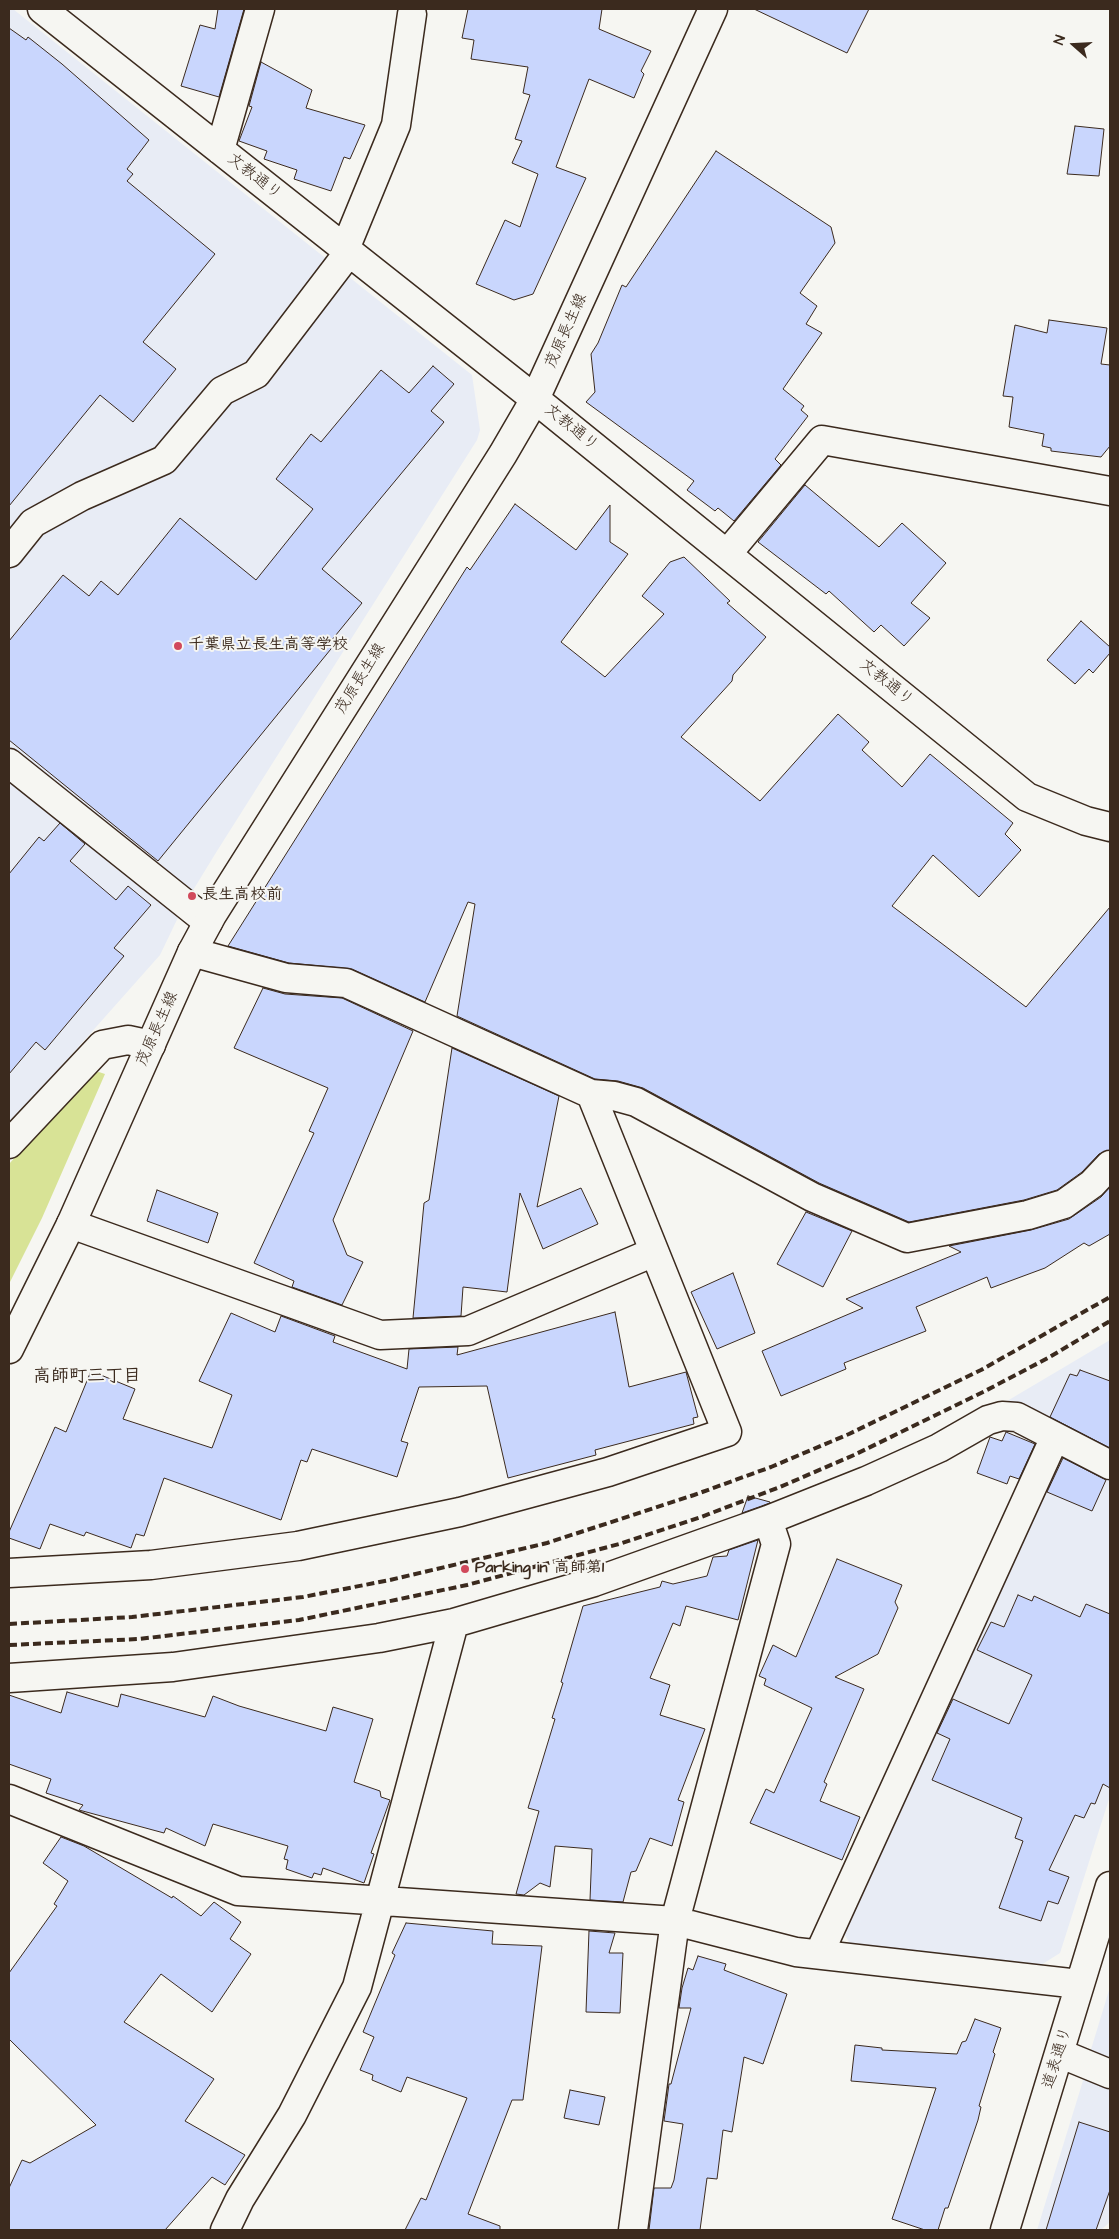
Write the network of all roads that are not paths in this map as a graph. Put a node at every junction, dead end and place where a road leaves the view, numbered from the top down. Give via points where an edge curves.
1 (42, 9) edge
2 (260, 9) edge
3 (713, 9) edge
4 (412, 14) dead end
5 (220, 150) junction
6 (347, 250) junction
7 (535, 399) junction
8 (1110, 491) edge
9 (9, 553) edge
10 (727, 554) junction
11 (9, 763) edge
12 (1110, 827) edge
13 (208, 922) junction
14 (192, 952) junction
15 (151, 1045) junction
16 (592, 1094) junction
17 (9, 1144) edge
18 (1110, 1165) edge
19 (71, 1224) junction
20 (654, 1252) junction
21 (9, 1350) edge
22 (1055, 1437) junction
23 (1110, 1465) edge
24 (768, 1520) junction
25 (9, 1573) edge
26 (454, 1623) junction
27 (9, 1678) edge
28 (9, 1799) edge
29 (1110, 1886) edge
30 (379, 1901) junction
31 (674, 1921) junction
32 (819, 1954) junction
33 (1079, 1984) junction
34 (1059, 2053) junction
35 (1110, 2074) edge
36 (225, 2230) edge
37 (633, 2230) edge
38 (1005, 2230) edge

1 - 5 street, 文教通り
2 - 5 street
3 - 7 street, 茂原長生線
4 - 6 street via 396,125
5 - 6 street, 文教通り
6 - 7 street, 文教通り
6 - 9 street via 256,374 222,391 164,460 82,496 33,523
7 - 10 street, 文教通り
7 - 13 street, 茂原長生線
8 - 10 street via 822,440
10 - 12 street, 文教通り via 1028,797 1086,821
11 - 13 street
13 - 14 street, 茂原長生線
14 - 15 street, 茂原長生線
14 - 16 street via 286,978 346,983
15 - 17 street via 128,1040 102,1045
15 - 19 street, 茂原長生線
16 - 18 street via 636,1102 812,1197 907,1238 1028,1215 1064,1204 1092,1184
16 - 20 street
19 - 20 street via 380,1335 468,1331
19 - 21 street, 茂原長生線
20 - 25 street via 727,1432 608,1472 460,1512 298,1546 151,1566
22 - 23 street
22 - 24 street via 1017,1417 1002,1416 988,1420 939,1448
22 - 32 street
24 - 26 street via 594,1582
24 - 31 street via 776,1544
26 - 27 street via 379,1638 173,1668
26 - 30 street
28 - 30 street via 238,1891
29 - 33 street, 道表通り
30 - 31 street
30 - 36 street via 356,1987 292,2115 240,2199
31 - 32 street via 796,1952
31 - 37 street
32 - 33 street
33 - 34 street, 道表通り
34 - 35 street
34 - 38 street, 道表通り

